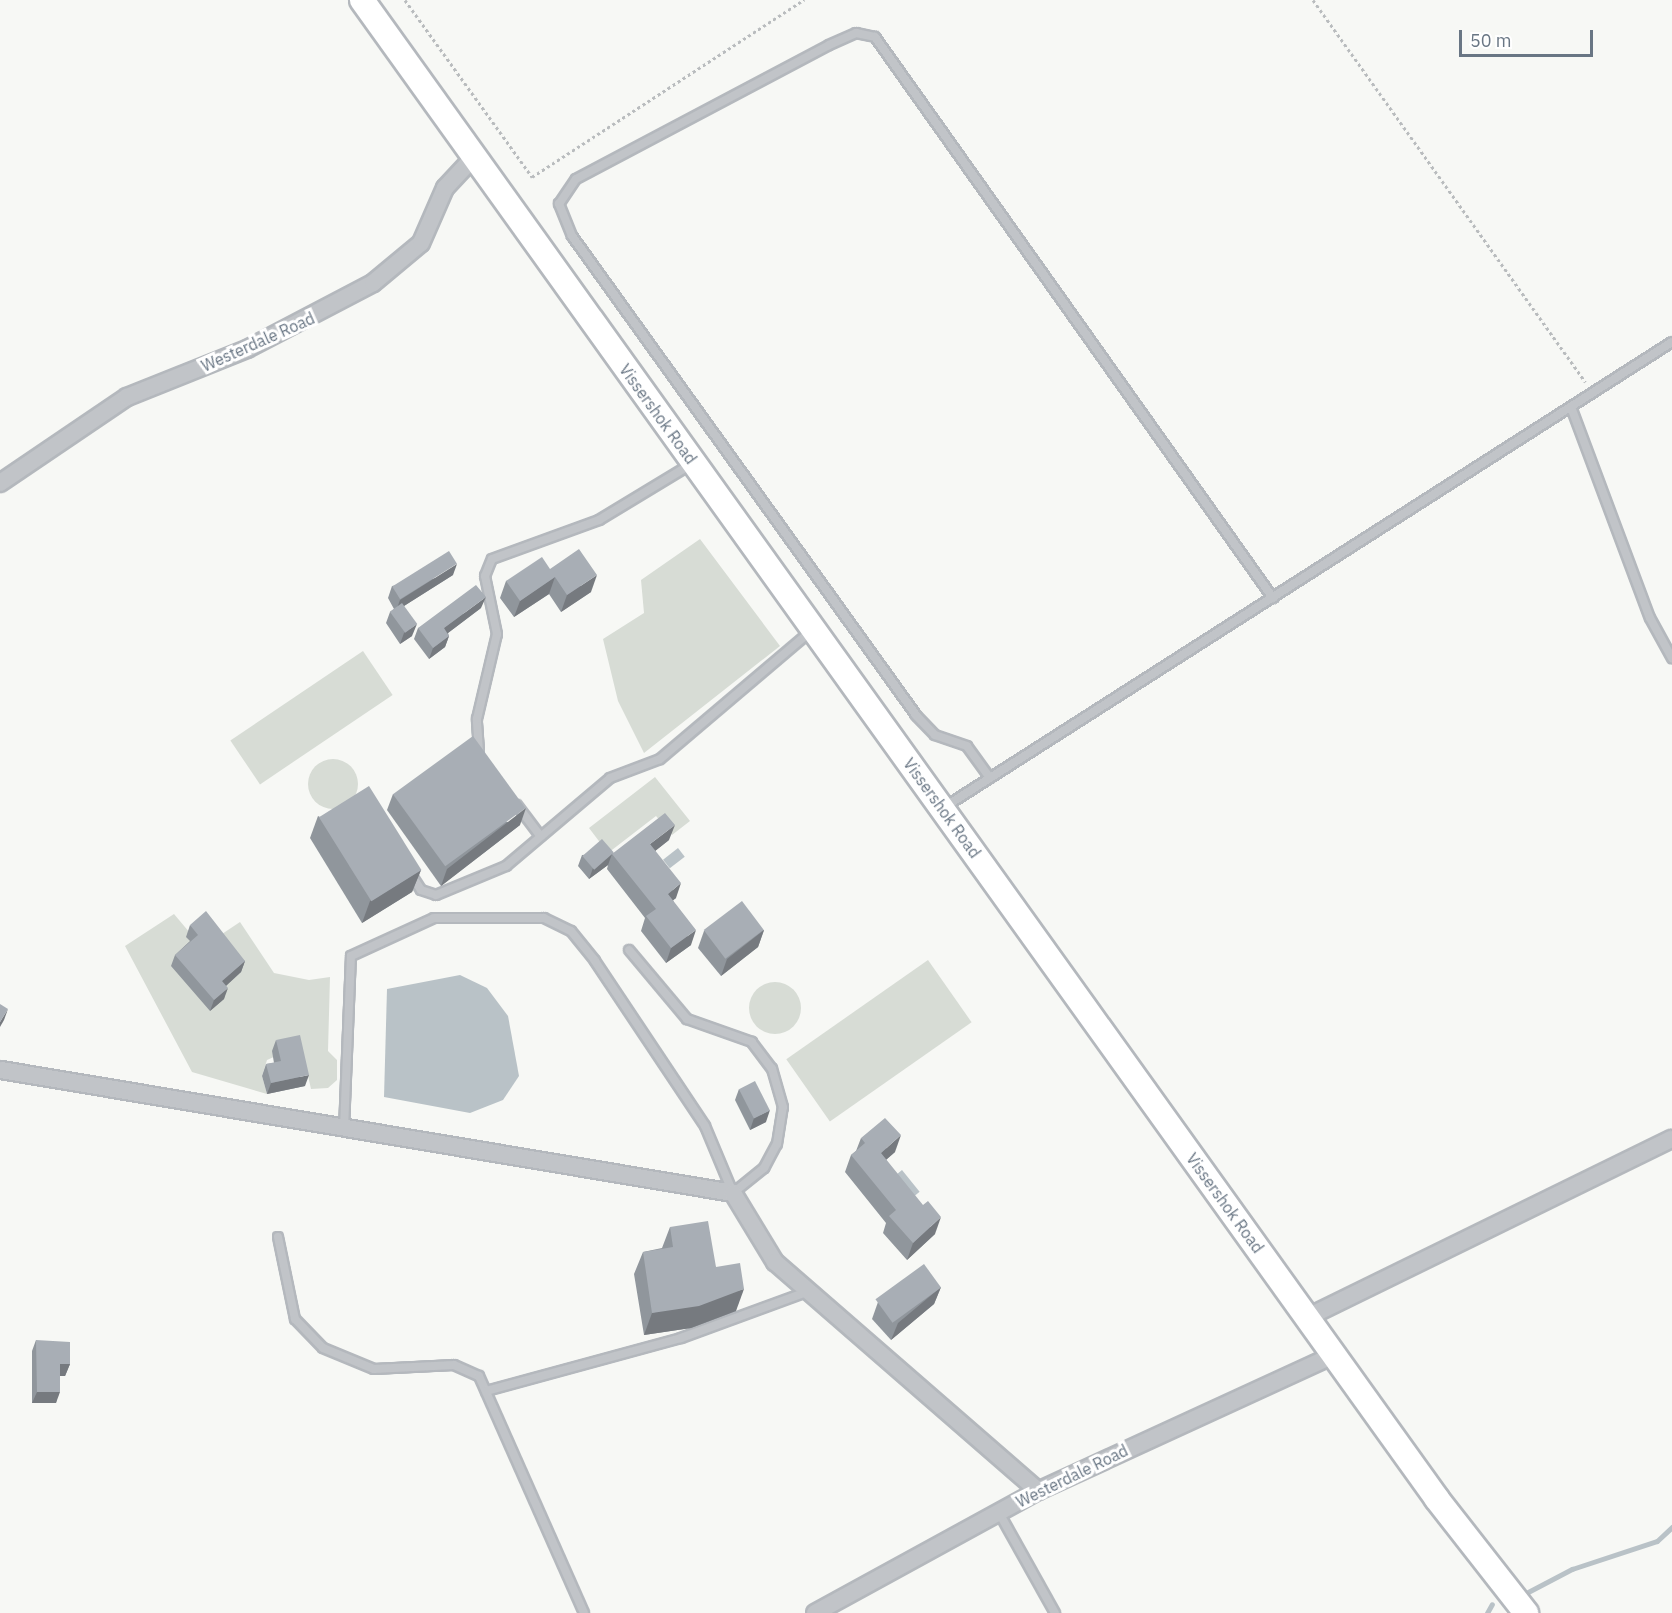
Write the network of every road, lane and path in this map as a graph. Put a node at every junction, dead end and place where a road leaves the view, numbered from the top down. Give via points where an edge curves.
1 (362, 0) edge
2 (405, 0) edge
3 (804, 0) edge
4 (1313, 0) edge
5 (474, 157) junction
6 (1672, 342) edge
7 (1592, 393) junction
8 (1571, 407) junction
9 (693, 463) junction
10 (0, 483) edge
11 (1272, 598) junction
12 (813, 629) junction
13 (1672, 657) edge
14 (487, 764) edge
15 (990, 778) junction
16 (507, 791) edge
17 (943, 808) junction
18 (540, 836) junction
19 (402, 861) edge
20 (629, 950) dead end
21 (1, 1070) edge
22 (344, 1129) junction
23 (1672, 1139) edge
24 (733, 1193) junction
25 (279, 1237) dead end
26 (807, 1292) junction
27 (1308, 1317) junction
28 (1336, 1354) junction
29 (486, 1391) junction
30 (1038, 1491) junction
31 (998, 1511) junction
32 (584, 1613) edge
33 (815, 1613) edge
34 (1055, 1613) edge
35 (1526, 1613) edge

1 - 5 main road, Vissershok Road
2 - 3 path via 532,177
4 - 7 path
5 - 9 main road, Vissershok Road
5 - 10 street, Westerdale Road via 445,188 421,243 373,283 248,350 127,397
6 - 7 lane
7 - 8 lane
8 - 11 lane
8 - 13 lane via 1650,618
9 - 12 main road, Vissershok Road
9 - 14 lane via 599,519 492,559 485,576 497,634 476,728
11 - 15 lane
11 - 15 lane via 874,37 856,33 829,45 576,179 559,204 572,236 916,716 935,735 967,746
12 - 17 main road, Vissershok Road
12 - 18 lane via 660,759 610,778
15 - 17 lane
16 - 18 lane
17 - 27 main road, Vissershok Road
18 - 19 lane via 506,866 436,895 421,890
20 - 24 lane via 687,1019 752,1042 772,1069 783,1107 779,1138 764,1168
21 - 22 street
22 - 24 street
22 - 24 lane via 351,956 434,918 544,918 571,931 595,961 705,1126
23 - 27 street
24 - 26 street via 762,1250
25 - 29 lane via 295,1319 323,1348 374,1369 466,1368 479,1376
26 - 29 lane via 681,1338
26 - 30 street
27 - 28 main road, Vissershok Road
28 - 30 street, Westerdale Road
28 - 35 main road, Vissershok Road via 1444,1508
29 - 32 lane
30 - 31 street, Westerdale Road
31 - 33 street, Westerdale Road
31 - 34 lane

